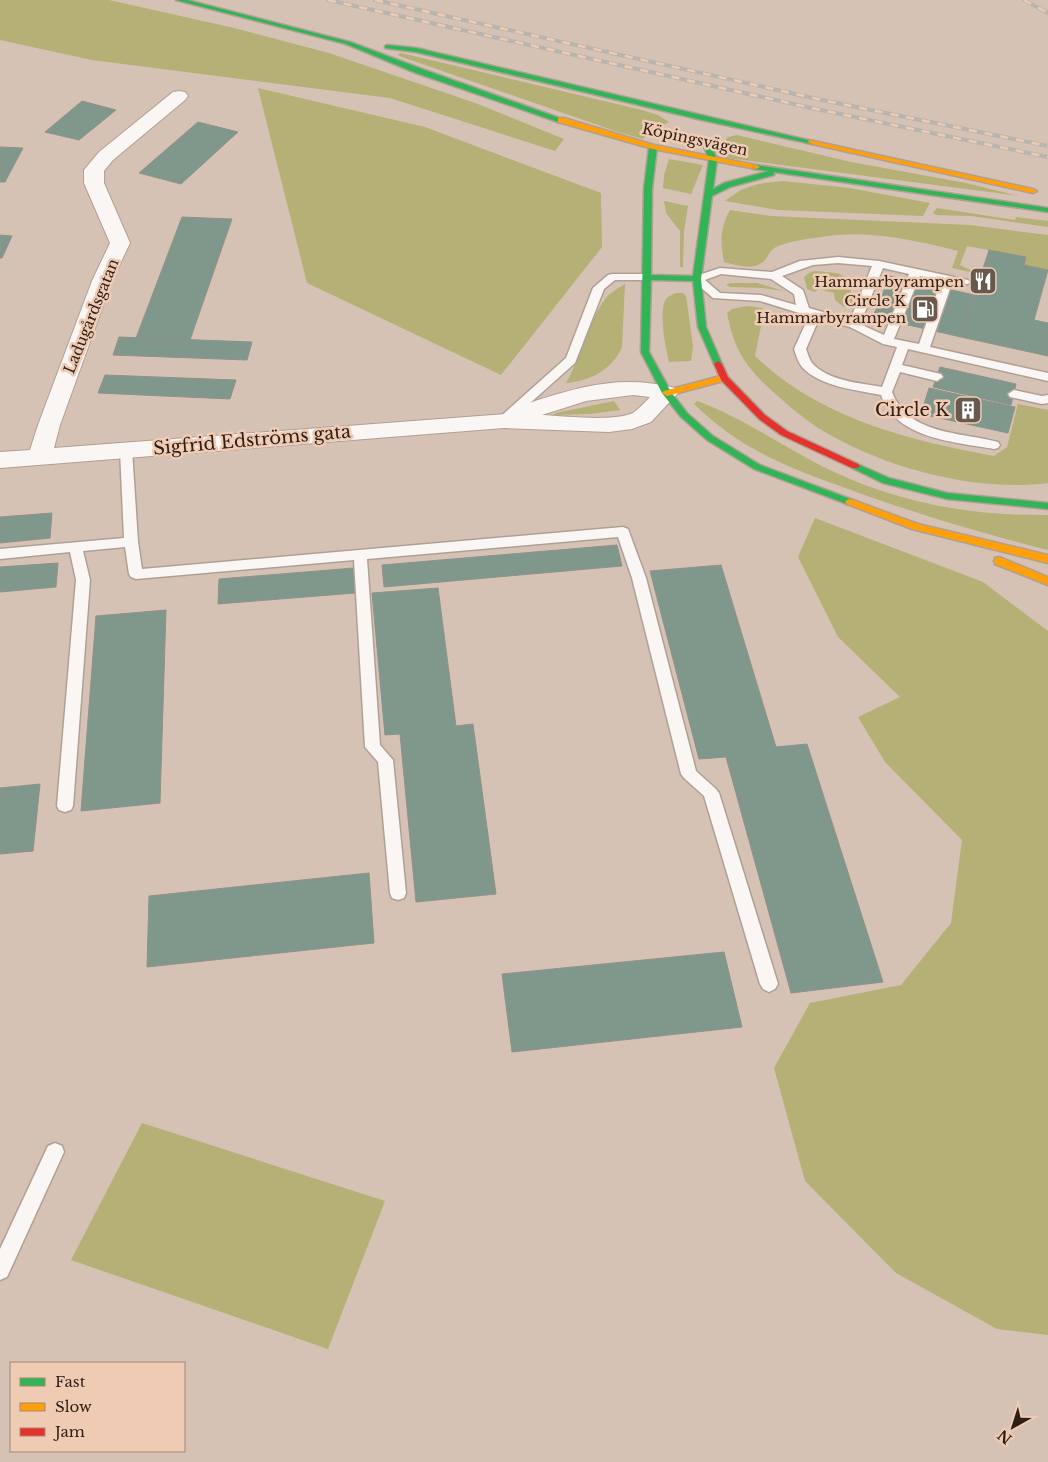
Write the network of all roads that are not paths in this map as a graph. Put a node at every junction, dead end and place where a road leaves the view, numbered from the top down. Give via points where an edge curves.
1 (179, 0) edge
2 (348, 43) junction
3 (179, 96) dead end
4 (553, 118) junction
5 (702, 118) junction
6 (686, 128) dead end
7 (670, 138) dead end
8 (653, 147) junction
9 (615, 148) dead end
10 (713, 160) junction
11 (637, 168) dead end
12 (779, 171) junction
13 (648, 189) junction
14 (1048, 195) edge
15 (707, 196) junction
16 (1048, 210) edge
17 (879, 264) junction
18 (916, 271) junction
19 (774, 276) junction
20 (647, 277) junction
21 (948, 278) junction
22 (697, 279) junction
23 (964, 282) dead end
24 (803, 309) junction
25 (816, 313) junction
26 (854, 325) junction
27 (887, 341) junction
28 (904, 345) junction
29 (923, 349) junction
30 (896, 367) junction
31 (937, 377) dead end
32 (1048, 377) edge
33 (724, 378) junction
34 (886, 392) junction
35 (667, 393) junction
36 (1014, 394) dead end
37 (1048, 399) edge
38 (504, 421) junction
39 (994, 445) dead end
40 (126, 450) junction
41 (40, 456) junction
42 (0, 460) edge
43 (1047, 505) edge
44 (916, 527) junction
45 (132, 542) junction
46 (75, 547) junction
47 (0, 554) edge
48 (360, 554) junction
49 (1048, 559) edge
50 (1048, 581) edge
51 (65, 806) dead end
52 (398, 893) dead end
53 (769, 984) dead end
54 (56, 1152) dead end
55 (0, 1270) edge

1 - 2 main road, Köpingsvägen
2 - 4 main road, Köpingsvägen
2 - 5 main road, Köpingsvägen via 416,50
3 - 41 street, Ladugårdsgatan via 106,156 94,170 94,184 120,242 102,281
4 - 8 main road, Köpingsvägen
4 - 9 main road
5 - 6 main road
5 - 10 main road
5 - 14 main road, Köpingsvägen
7 - 8 main road
8 - 10 main road, Köpingsvägen
8 - 13 main road
10 - 12 main road, Köpingsvägen
10 - 15 main road
11 - 13 main road
12 - 15 main road via 727,185
12 - 16 main road, Köpingsvägen
13 - 20 main road
15 - 22 main road
17 - 18 lane
17 - 19 lane via 825,259 798,265
17 - 26 lane
18 - 21 lane
18 - 27 lane
19 - 22 lane via 720,271
19 - 24 lane via 799,292
20 - 22 main road
20 - 35 main road via 645,352
20 - 38 lane via 612,277 598,288 571,360
21 - 23 lane
21 - 29 lane
22 - 24 lane via 717,296 761,298
22 - 33 main road via 702,327
24 - 25 lane
25 - 26 lane
25 - 34 lane via 800,349 806,364 822,375
26 - 27 lane
27 - 28 lane
28 - 29 lane
28 - 30 lane
29 - 32 lane
30 - 31 lane
30 - 34 lane
33 - 35 main road
33 - 43 main road via 762,417 784,433 886,481 947,496
34 - 39 lane via 892,408 923,429
35 - 38 street, Sigfrid Edströms gata via 616,388 553,402
35 - 38 street, Sigfrid Edströms gata via 643,417 632,422 609,425
35 - 44 main road via 684,415 710,438 757,467
36 - 37 lane
38 - 40 street, Sigfrid Edströms gata
40 - 41 street, Sigfrid Edströms gata
40 - 45 lane
41 - 42 street, Sigfrid Edströms gata
44 - 49 main road
44 - 50 main road
45 - 46 lane
45 - 48 lane via 136,574
46 - 47 lane
46 - 51 lane via 82,580
48 - 52 lane via 373,747 385,760
48 - 53 lane via 622,532 639,578 689,774 711,792
54 - 55 lane

